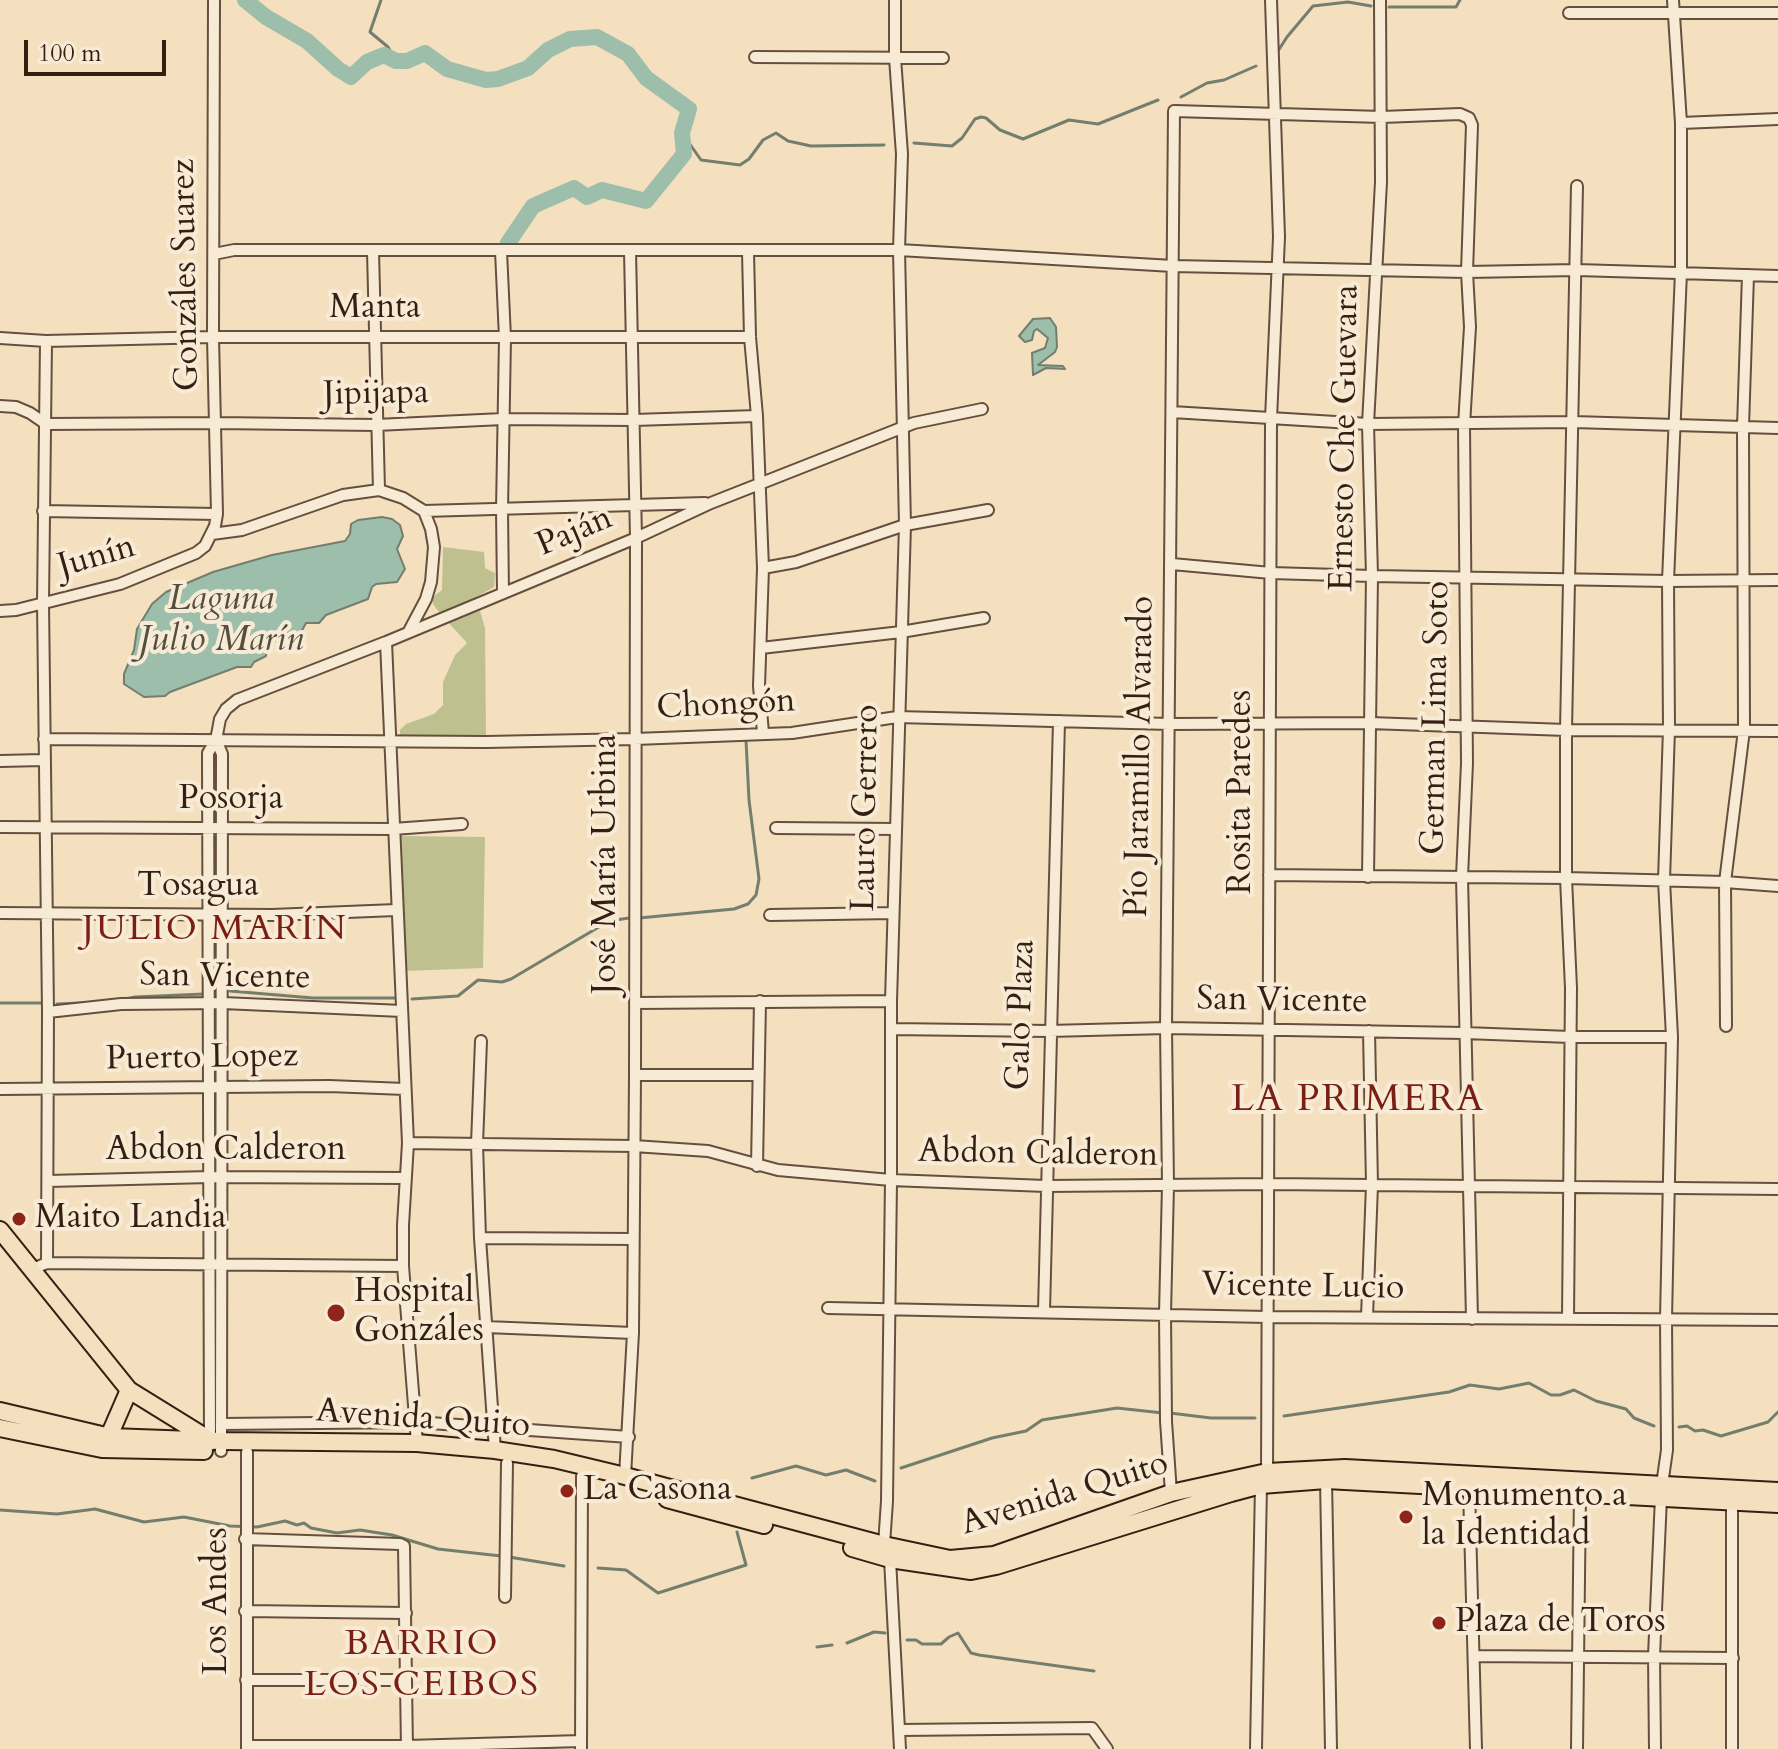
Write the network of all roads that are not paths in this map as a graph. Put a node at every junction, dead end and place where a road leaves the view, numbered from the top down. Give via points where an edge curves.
1 (214, 0) edge
2 (895, 0) edge
3 (1271, 0) edge
4 (1380, 0) edge
5 (1673, 0) edge
6 (1569, 13) dead end
7 (1673, 13) junction
8 (1778, 13) edge
9 (755, 57) dead end
10 (895, 58) junction
11 (943, 58) dead end
12 (1274, 113) junction
13 (1382, 117) junction
14 (1778, 119) edge
15 (1681, 123) junction
16 (1577, 186) dead end
17 (899, 250) junction
18 (373, 251) junction
19 (501, 251) junction
20 (630, 251) junction
21 (748, 252) junction
22 (214, 254) junction
23 (1173, 266) junction
24 (1276, 266) junction
25 (1376, 270) junction
26 (1577, 270) junction
27 (1467, 272) junction
28 (1681, 272) junction
29 (1748, 275) junction
30 (1778, 276) edge
31 (375, 336) junction
32 (213, 337) junction
33 (750, 337) junction
34 (0, 338) edge
35 (505, 338) junction
36 (632, 338) junction
37 (46, 341) junction
38 (0, 406) edge
39 (982, 409) dead end
40 (1172, 412) junction
41 (757, 416) junction
42 (503, 419) junction
43 (1271, 419) junction
44 (634, 420) junction
45 (1573, 422) junction
46 (217, 423) junction
47 (46, 424) junction
48 (1368, 424) junction
49 (376, 425) junction
50 (1464, 425) junction
51 (1674, 426) junction
52 (1743, 427) junction
53 (903, 428) junction
54 (1778, 428) edge
55 (759, 484) junction
56 (379, 490) junction
57 (635, 503) junction
58 (711, 503) junction
59 (502, 510) junction
60 (988, 510) dead end
61 (43, 511) junction
62 (424, 511) junction
63 (217, 514) junction
64 (905, 525) junction
65 (212, 534) junction
66 (636, 538) junction
67 (205, 546) joint
68 (1172, 564) junction
69 (763, 568) junction
70 (1271, 573) junction
71 (1372, 576) junction
72 (1467, 576) junction
73 (1568, 580) junction
74 (1778, 580) edge
75 (1668, 581) junction
76 (1743, 581) junction
77 (503, 593) junction
78 (43, 603) junction
79 (0, 611) edge
80 (984, 618) dead end
81 (409, 631) junction
82 (901, 632) junction
83 (386, 642) junction
84 (761, 648) junction
85 (897, 717) junction
86 (1059, 721) junction
87 (1270, 722) junction
88 (1370, 723) junction
89 (1170, 724) junction
90 (1466, 727) junction
91 (1669, 729) junction
92 (1566, 730) junction
93 (1744, 730) junction
94 (1778, 731) edge
95 (763, 733) junction
96 (44, 739) junction
97 (635, 739) junction
98 (216, 740) junction
99 (392, 742) junction
100 (43, 760) junction
101 (0, 761) edge
102 (462, 824) dead end
103 (0, 827) edge
104 (44, 827) junction
105 (209, 828) junction
106 (222, 828) junction
107 (776, 828) dead end
108 (393, 829) junction
109 (895, 829) junction
110 (1269, 875) junction
111 (1368, 877) junction
112 (1462, 877) junction
113 (1566, 878) junction
114 (1664, 880) junction
115 (1725, 882) junction
116 (1778, 886) edge
117 (396, 910) junction
118 (0, 913) edge
119 (893, 913) junction
120 (46, 914) junction
121 (209, 915) junction
122 (223, 915) junction
123 (770, 915) dead end
124 (760, 1001) junction
125 (891, 1001) junction
126 (210, 1003) junction
127 (223, 1003) junction
128 (635, 1003) junction
129 (402, 1011) junction
130 (48, 1012) junction
131 (1726, 1026) dead end
132 (1166, 1028) junction
133 (891, 1029) junction
134 (1271, 1030) junction
135 (1049, 1031) junction
136 (1369, 1031) junction
137 (1465, 1033) junction
138 (1570, 1037) junction
139 (1672, 1037) junction
140 (481, 1041) dead end
141 (635, 1075) junction
142 (758, 1075) junction
143 (210, 1087) junction
144 (223, 1087) junction
145 (0, 1089) edge
146 (47, 1089) junction
147 (405, 1089) junction
148 (408, 1143) junction
149 (477, 1144) junction
150 (634, 1146) junction
151 (757, 1166) junction
152 (210, 1177) junction
153 (223, 1178) junction
154 (405, 1178) junction
155 (891, 1180) junction
156 (48, 1181) junction
157 (1270, 1184) junction
158 (1168, 1185) junction
159 (1372, 1185) junction
160 (1046, 1186) junction
161 (1470, 1186) junction
162 (1567, 1188) junction
163 (1778, 1189) edge
164 (1669, 1190) junction
165 (0, 1230) edge
166 (480, 1238) junction
167 (633, 1239) junction
168 (47, 1263) junction
169 (216, 1264) junction
170 (403, 1266) junction
171 (30, 1270) junction
172 (828, 1308) dead end
173 (888, 1308) junction
174 (1044, 1311) junction
175 (1165, 1314) junction
176 (1267, 1317) junction
177 (1367, 1317) junction
178 (1472, 1319) junction
179 (1568, 1319) junction
180 (1666, 1319) junction
181 (1778, 1320) edge
182 (486, 1327) junction
183 (633, 1333) junction
184 (129, 1390) junction
185 (0, 1411) edge
186 (416, 1422) junction
187 (221, 1424) junction
188 (494, 1426) junction
189 (0, 1428) edge
190 (629, 1437) junction
191 (106, 1443) junction
192 (417, 1443) junction
193 (216, 1446) junction
194 (495, 1450) junction
195 (247, 1452) junction
196 (507, 1463) junction
197 (582, 1476) junction
198 (625, 1476) junction
199 (1264, 1478) junction
200 (1326, 1480) junction
201 (1469, 1488) junction
202 (1662, 1491) junction
203 (1778, 1491) edge
204 (1580, 1492) junction
205 (1171, 1493) junction
206 (1732, 1501) junction
207 (1778, 1504) edge
208 (245, 1537) junction
209 (887, 1552) junction
210 (505, 1597) dead end
211 (245, 1611) junction
212 (406, 1613) junction
213 (1577, 1655) junction
214 (1475, 1656) junction
215 (1654, 1656) junction
216 (1733, 1658) junction
217 (246, 1680) junction
218 (406, 1680) junction
219 (900, 1730) junction
220 (581, 1745) edge
221 (247, 1747) edge
222 (407, 1748) edge
223 (900, 1749) edge
224 (1107, 1749) edge
225 (1256, 1749) edge
226 (1331, 1749) edge
227 (1476, 1749) edge
228 (1577, 1749) edge
229 (1655, 1749) edge
230 (1732, 1749) edge

1 - 22 street, Gonzáles Suarez
2 - 10 street, Lauro Gerrero
3 - 12 street, Rosita Paredes
4 - 13 street, Ernesto Che Guevara
5 - 7 street
6 - 7 street
7 - 8 street
7 - 15 street
9 - 10 street
10 - 11 street
10 - 17 street, Lauro Gerrero via 902,154
12 - 13 street
12 - 23 street, Pío Jaramillo Alvarado via 1174,111
12 - 24 street, Rosita Paredes
13 - 25 street, Ernesto Che Guevara
13 - 27 street, German Lima Soto via 1469,118
14 - 15 street
15 - 28 street
16 - 26 street
17 - 21 street
17 - 23 street
17 - 53 street, Lauro Gerrero
18 - 19 street
18 - 22 street
18 - 31 street
19 - 20 street
19 - 35 street
20 - 21 street
20 - 36 street, José María Urbina
21 - 33 street
22 - 32 street, Gonzáles Suarez
23 - 24 street
23 - 40 street, Pío Jaramillo Alvarado
24 - 25 street
24 - 43 street, Rosita Paredes
25 - 27 street
25 - 48 street, Ernesto Che Guevara
26 - 27 street
26 - 28 street
26 - 45 street
27 - 50 street, German Lima Soto via 1470,327
28 - 29 street
28 - 51 street
29 - 30 street
29 - 52 street
31 - 32 street, Manta
31 - 35 street, Manta
31 - 49 street
32 - 37 street, Manta
32 - 46 street, Gonzáles Suarez
33 - 36 street, Manta
33 - 41 street
34 - 37 street, Manta
35 - 36 street, Manta
35 - 42 street
36 - 44 street, José María Urbina
37 - 47 street
38 - 47 street, Jipijapa via 16,407
39 - 53 street, Paján
40 - 43 street
40 - 68 street, Pío Jaramillo Alvarado
41 - 44 street, Jipijapa
41 - 55 street
42 - 44 street, Jipijapa
42 - 49 street, Jipijapa
42 - 59 street
43 - 48 street
43 - 70 street, Rosita Paredes
44 - 57 street, José María Urbina
45 - 50 street
45 - 51 street
45 - 73 street
46 - 47 street, Jipijapa
46 - 49 street, Jipijapa
46 - 63 street, Gonzáles Suarez
47 - 61 street
48 - 50 street
48 - 71 street, Ernesto Che Guevara
49 - 56 street
50 - 72 street, German Lima Soto
51 - 52 street
51 - 75 street
52 - 54 street
52 - 76 street
53 - 55 street, Paján
53 - 64 street, Lauro Gerrero
55 - 58 street, Paján
55 - 69 street
56 - 62 street
56 - 65 street via 343,495 242,530
57 - 58 street
57 - 59 street
57 - 66 street, José María Urbina
58 - 66 street, Paján
59 - 62 street
59 - 77 street
60 - 64 street
61 - 63 street
61 - 78 street
62 - 81 street via 434,570
63 - 65 street, Gonzáles Suarez
64 - 69 street via 810,558
64 - 82 street, Lauro Gerrero
65 - 67 street, Gonzáles Suarez
66 - 77 street, Paján
66 - 97 street, José María Urbina
67 - 78 street, Junín via 120,584
68 - 70 street
68 - 89 street, Pío Jaramillo Alvarado
69 - 84 street
70 - 71 street
70 - 87 street, Rosita Paredes
71 - 72 street
71 - 88 street, Ernesto Che Guevara
72 - 73 street
72 - 90 street, German Lima Soto
73 - 75 street
73 - 92 street
74 - 76 street
75 - 76 street
75 - 91 street
76 - 93 street
77 - 81 street, Paján
78 - 79 street, Junín
78 - 96 street
80 - 82 street
81 - 83 street, Paján
82 - 84 street
82 - 85 street, Lauro Gerrero
83 - 98 street, Paján via 237,700 220,719
83 - 99 street
84 - 95 street
85 - 86 street, Chongón
85 - 95 street, Chongón
85 - 109 street, Lauro Gerrero
86 - 89 street, Chongón
86 - 135 street, Galo Plaza
87 - 88 street, Chongón
87 - 89 street, Chongón
87 - 110 street, Rosita Paredes
88 - 90 street, Chongón
88 - 111 street, Ernesto Che Guevara
89 - 132 street, Pío Jaramillo Alvarado
90 - 92 street, Chongón
90 - 112 street, German Lima Soto
91 - 92 street, Chongón
91 - 93 street, Chongón
91 - 114 street
92 - 113 street
93 - 94 street, Chongón
93 - 115 street
95 - 97 street, Chongón
96 - 98 street, Chongón
96 - 100 street
97 - 99 street, Chongón
97 - 128 street, José María Urbina
98 - 99 street, Chongón
98 - 105 street, Paján via 208,753
98 - 106 street via 222,754
99 - 108 street
100 - 101 street
100 - 104 street
102 - 108 street, Posorja
103 - 104 street, Posorja
104 - 105 street, Posorja
104 - 120 street
105 - 106 street, Posorja
105 - 121 street, Paján
106 - 108 street, Posorja
106 - 122 street
107 - 109 street
108 - 117 street
109 - 119 street, Lauro Gerrero
110 - 111 street
110 - 134 street, Rosita Paredes
111 - 112 street
112 - 113 street
112 - 137 street, German Lima Soto
113 - 114 street
113 - 138 street
114 - 115 street
114 - 139 street
115 - 116 street
115 - 131 street
117 - 122 street, Tosagua
117 - 129 street
118 - 120 street, Tosagua
119 - 123 street
119 - 125 street, Lauro Gerrero
120 - 121 street, Tosagua
120 - 130 street
121 - 122 street, Tosagua
121 - 126 street, Paján
122 - 127 street
124 - 125 street
124 - 128 street
124 - 142 street
125 - 133 street, Lauro Gerrero
126 - 127 street, San Vicente
126 - 130 street, San Vicente
126 - 143 street, Paján
127 - 129 street, San Vicente
127 - 144 street
128 - 141 street, José María Urbina
129 - 147 street
130 - 146 street
132 - 134 street, San Vicente
132 - 135 street, San Vicente
132 - 158 street, Pío Jaramillo Alvarado
133 - 135 street, San Vicente
133 - 155 street, Lauro Gerrero
134 - 136 street, San Vicente
134 - 157 street, Rosita Paredes
135 - 160 street, Galo Plaza
136 - 137 street, San Vicente
136 - 159 street
137 - 138 street, San Vicente
137 - 161 street, German Lima Soto
138 - 139 street, San Vicente
138 - 162 street
139 - 164 street
140 - 149 street
141 - 142 street
141 - 150 street, José María Urbina
142 - 151 street
143 - 144 street, Puerto Lopez
143 - 146 street, Puerto Lopez
143 - 152 street, Paján
144 - 147 street, Puerto Lopez
144 - 153 street
145 - 146 street, Puerto Lopez
146 - 156 street
147 - 148 street
148 - 149 street, Abdon Calderon
148 - 154 street
149 - 150 street, Abdon Calderon
149 - 166 street
150 - 151 street, Abdon Calderon via 708,1151
150 - 167 street, José María Urbina
151 - 155 street, Abdon Calderon
152 - 153 street, Abdon Calderon
152 - 156 street, Abdon Calderon
152 - 169 street, Paján
153 - 154 street, Abdon Calderon
153 - 169 street
154 - 170 street
155 - 160 street, Abdon Calderon
155 - 173 street, Lauro Gerrero
156 - 168 street
157 - 158 street, Abdon Calderon
157 - 159 street, Abdon Calderon
157 - 176 street, Rosita Paredes
158 - 160 street, Abdon Calderon
158 - 175 street, Pío Jaramillo Alvarado
159 - 161 street, Abdon Calderon
159 - 177 street
160 - 174 street, Galo Plaza
161 - 162 street, Abdon Calderon
161 - 178 street, German Lima Soto
162 - 164 street, Abdon Calderon
162 - 179 street
163 - 164 street, Abdon Calderon
164 - 180 street
165 - 171 highway
166 - 167 street
166 - 182 street
167 - 183 street, José María Urbina
168 - 169 street
168 - 171 street
169 - 170 street
169 - 187 street
169 - 193 street
170 - 186 street
171 - 184 highway
172 - 173 street, Vicente Lucio
173 - 174 street, Vicente Lucio
173 - 209 street, Lauro Gerrero
174 - 175 street, Vicente Lucio
175 - 176 street, Vicente Lucio
175 - 205 street, Pío Jaramillo Alvarado
176 - 177 street, Vicente Lucio
176 - 199 street, Rosita Paredes
177 - 178 street, Vicente Lucio
178 - 179 street, Vicente Lucio
179 - 180 street, Vicente Lucio
180 - 181 street, Vicente Lucio
180 - 202 street via 1667,1450
182 - 183 street
182 - 188 street
183 - 190 street, José María Urbina
184 - 191 highway
184 - 193 highway
185 - 191 highway, Avenida Quito
186 - 187 street
186 - 188 street
186 - 192 street
187 - 193 street
188 - 190 street
188 - 194 street
189 - 191 highway, Avenida Quito
190 - 198 street, José María Urbina
191 - 193 highway, Avenida Quito
192 - 193 highway, Avenida Quito
192 - 194 highway, Avenida Quito
193 - 195 highway, Avenida Quito
194 - 198 highway, Avenida Quito
195 - 196 highway, Avenida Quito via 423,1454
195 - 208 street, Los Andes
196 - 197 highway, Avenida Quito
196 - 210 street
197 - 209 highway, Avenida Quito
197 - 220 street
198 - 209 highway, Avenida Quito
199 - 200 highway, Avenida Quito
199 - 202 highway, Avenida Quito via 1345,1468
199 - 205 highway, Avenida Quito
199 - 209 highway, Avenida Quito via 971,1571
199 - 225 street, Rosita Paredes
200 - 201 highway, Avenida Quito
200 - 226 street
201 - 204 highway, Avenida Quito
201 - 214 street
202 - 203 highway, Avenida Quito
202 - 204 highway, Avenida Quito
202 - 206 highway, Avenida Quito
202 - 215 street
204 - 213 street
205 - 209 highway, Avenida Quito via 994,1555 950,1559
206 - 207 highway, Avenida Quito
206 - 216 street
208 - 211 street, Los Andes
208 - 212 street via 400,1544
209 - 219 street, Lauro Gerrero
211 - 212 street
211 - 217 street, Los Andes
212 - 218 street
213 - 214 street
213 - 215 street
213 - 228 street
214 - 227 street
215 - 216 street
215 - 229 street
216 - 230 street
217 - 218 street
217 - 221 street, Los Andes
218 - 222 street
219 - 223 street, Lauro Gerrero
219 - 224 street via 1092,1728
220 - 222 street
221 - 222 street

